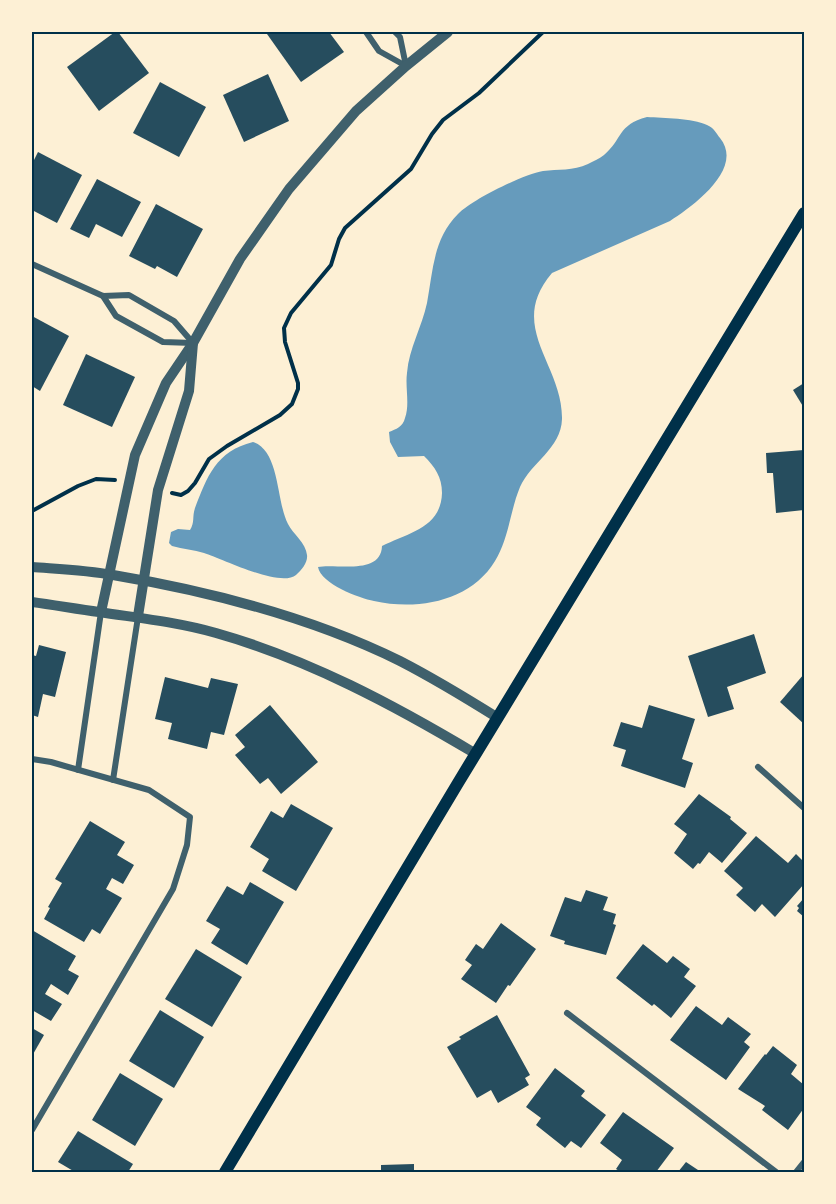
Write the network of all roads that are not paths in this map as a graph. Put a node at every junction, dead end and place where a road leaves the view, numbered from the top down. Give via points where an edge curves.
1 (366, 32) edge
2 (395, 32) edge
3 (448, 32) edge
4 (406, 66) junction
5 (804, 213) edge
6 (32, 264) edge
7 (103, 296) junction
8 (193, 343) junction
9 (32, 567) edge
10 (110, 574) junction
11 (145, 581) junction
12 (32, 602) edge
13 (101, 612) junction
14 (138, 616) junction
15 (498, 718) junction
16 (476, 754) junction
17 (32, 759) edge
18 (758, 767) dead end
19 (78, 770) junction
20 (113, 780) junction
21 (804, 808) edge
22 (567, 1013) dead end
23 (32, 1130) edge
24 (804, 1162) edge
25 (225, 1173) edge
26 (776, 1173) edge
27 (796, 1173) edge

1 - 4 street via 379,51
2 - 4 street
3 - 4 street
4 - 8 street via 356,111 289,189 240,259
5 - 15 main road
6 - 7 street
7 - 8 street via 129,295 174,321
7 - 8 street via 116,316 163,342
8 - 10 street via 166,383 135,455
8 - 11 street via 189,391 158,490
9 - 10 street
10 - 11 street
10 - 13 street
11 - 14 street
11 - 15 street via 288,617 357,642 400,661
12 - 13 street
13 - 14 street
13 - 19 street
14 - 16 street via 216,633 296,661 394,707
14 - 20 street
15 - 16 main road
16 - 25 main road
17 - 19 street
18 - 21 street
19 - 20 street
20 - 23 street via 149,790 190,817 187,845 174,889
22 - 26 street
24 - 27 street

